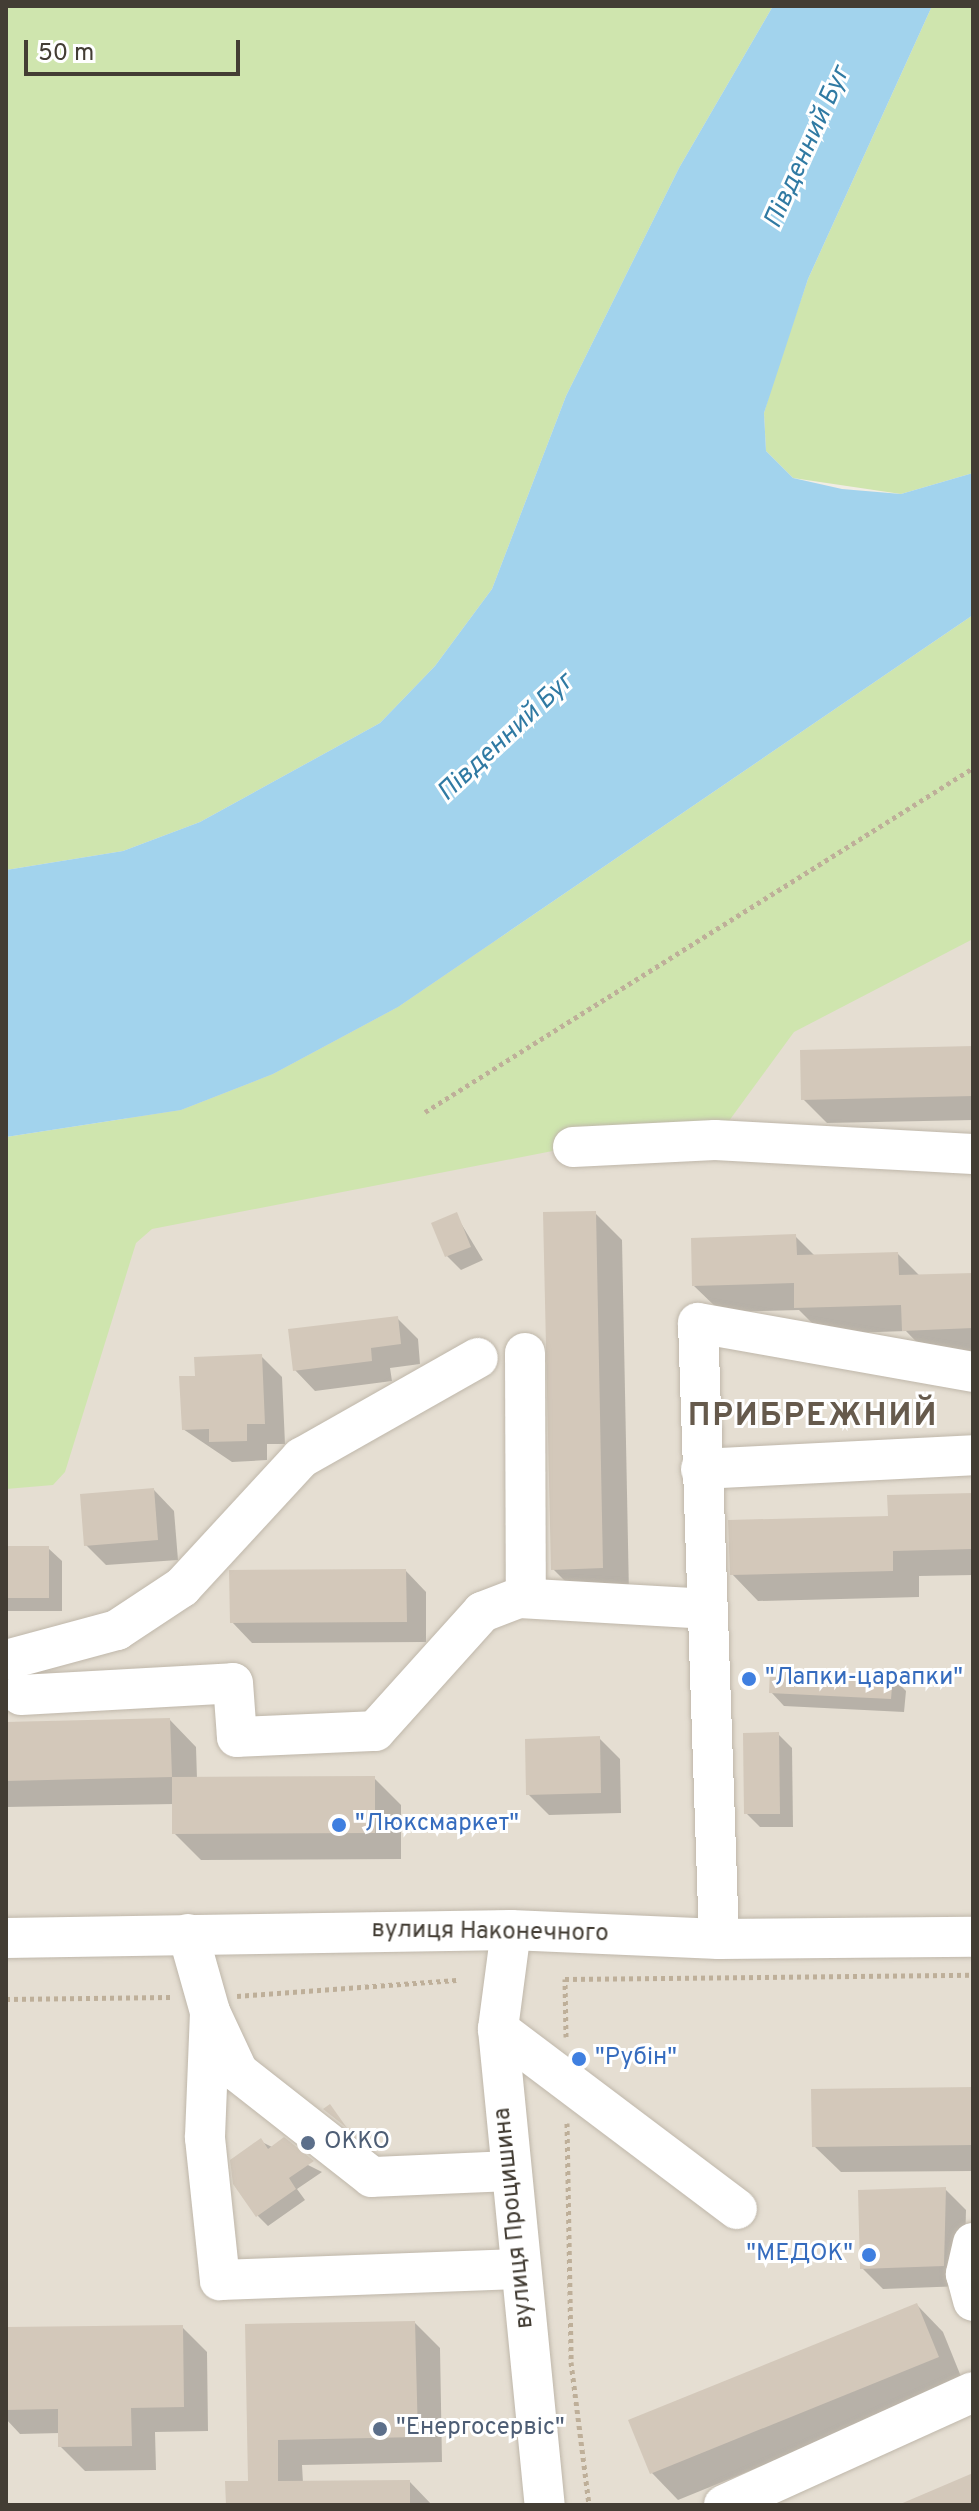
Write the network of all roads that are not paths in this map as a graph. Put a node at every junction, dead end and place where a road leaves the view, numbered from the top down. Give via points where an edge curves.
1 (573, 1147) dead end
2 (973, 1154) edge
3 (525, 1353) dead end
4 (478, 1358) dead end
5 (973, 1372) edge
6 (973, 1455) edge
7 (701, 1469) junction
8 (526, 1598) junction
9 (707, 1609) junction
10 (13, 1678) edge
11 (511, 1930) junction
12 (188, 1934) junction
13 (973, 1937) edge
14 (6, 1938) edge
15 (719, 1939) junction
16 (210, 2012) junction
17 (498, 2029) junction
18 (508, 2171) junction
19 (737, 2209) dead end
20 (973, 2243) edge
21 (519, 2269) junction
22 (973, 2301) edge
23 (973, 2392) edge
24 (545, 2505) edge
25 (724, 2505) edge

1 - 2 street via 715,1140
3 - 8 street
4 - 10 street via 301,1458 182,1587 117,1630
5 - 7 street via 698,1323
6 - 7 street
7 - 9 street
8 - 9 street
8 - 10 street via 482,1612 375,1731 237,1737 233,1683
9 - 15 street
11 - 12 street, вулиця Наконечного
11 - 15 street, вулиця Наконечного
11 - 17 street, вулиця Процишина
12 - 14 street, вулиця Наконечного
12 - 16 street
13 - 15 street, вулиця Наконечного
16 - 18 street via 238,2072 372,2177
16 - 21 street via 205,2138 220,2280
17 - 18 street, вулиця Процишина
17 - 19 street
18 - 21 street, вулиця Процишина
20 - 22 street via 966,2274
21 - 24 street, вулиця Процишина
23 - 25 street

